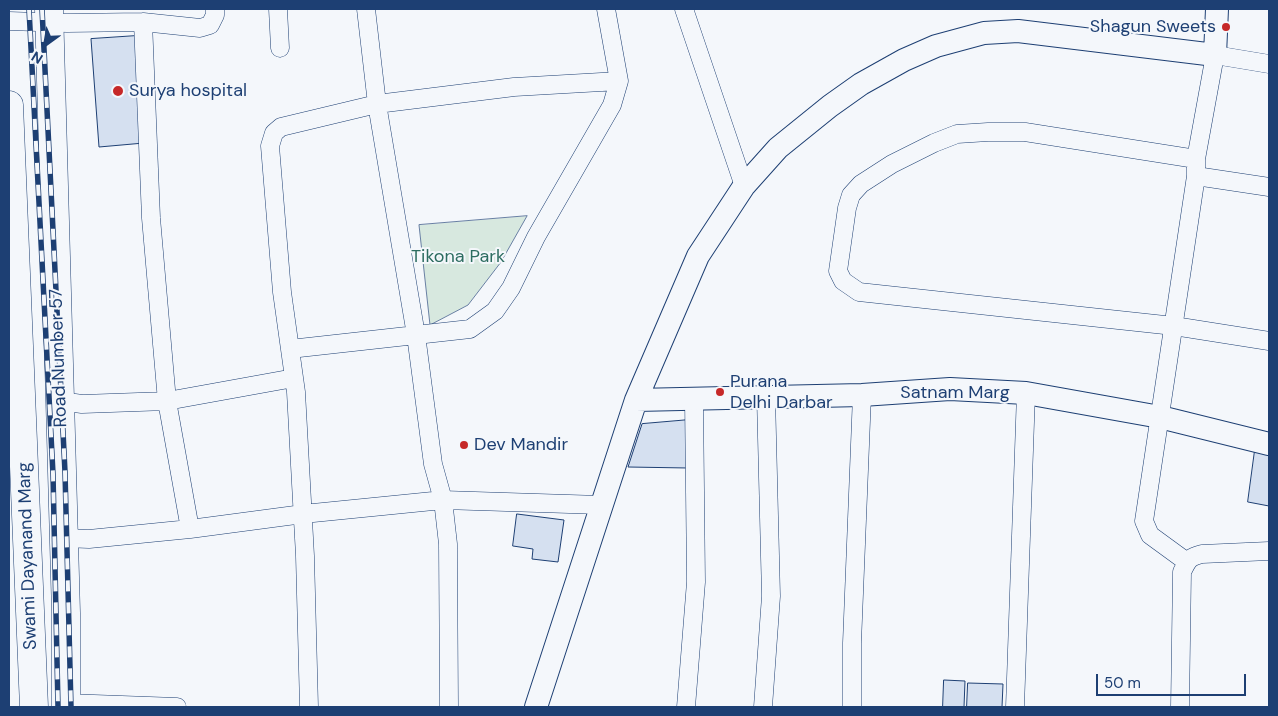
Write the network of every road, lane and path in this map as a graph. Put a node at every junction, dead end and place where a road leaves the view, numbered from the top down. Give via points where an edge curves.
1 (215, 9) edge
2 (278, 9) edge
3 (366, 9) edge
4 (606, 9) edge
5 (684, 9) edge
6 (1217, 9) edge
7 (49, 16) edge
8 (9, 21) edge
9 (143, 22) junction
10 (280, 48) dead end
11 (1215, 55) junction
12 (1269, 64) edge
13 (620, 81) junction
14 (9, 104) edge
15 (377, 104) junction
16 (1196, 167) junction
17 (744, 186) junction
18 (1269, 187) edge
19 (1174, 326) junction
20 (416, 335) junction
21 (1269, 341) edge
22 (290, 349) junction
23 (294, 378) junction
24 (1026, 393) junction
25 (862, 395) junction
26 (766, 398) junction
27 (694, 399) junction
28 (636, 400) junction
29 (60, 401) junction
30 (167, 401) junction
31 (1160, 417) junction
32 (1269, 444) edge
33 (443, 500) junction
34 (601, 505) junction
35 (303, 514) junction
36 (190, 529) junction
37 (64, 538) junction
38 (1269, 551) edge
39 (1186, 562) junction
40 (66, 705) edge
41 (113, 706) edge
42 (34, 707) edge
43 (154, 707) edge
44 (177, 707) edge
45 (309, 707) edge
46 (449, 707) edge
47 (536, 707) edge
48 (686, 707) edge
49 (763, 707) edge
50 (852, 707) edge
51 (1015, 707) edge
52 (1180, 707) edge

1 - 9 street via 210,25 200,28
2 - 10 street
3 - 15 street
4 - 13 street
5 - 17 street
6 - 11 street
7 - 8 street
7 - 9 street
7 - 29 main road, Road Number 57
9 - 30 street via 152,218
11 - 12 street
11 - 16 street
11 - 17 street via 1018,31 984,33 936,46 870,79 830,106 778,148
13 - 15 street via 514,87
13 - 20 street via 612,105 536,237 511,288 495,311 470,329
14 - 42 main road, Swami Dayanand Marg
15 - 20 street
15 - 22 street via 281,127 274,133 270,146
16 - 18 street
16 - 19 street
16 - 19 street via 1025,132 957,134 892,164 861,184 851,195 838,271 843,281 859,292
17 - 28 street via 698,256
19 - 21 street
19 - 31 street
20 - 22 street
20 - 33 street via 433,464
22 - 23 street
23 - 30 street
23 - 35 street
24 - 25 street, Satnam Marg via 950,389
24 - 31 street, Satnam Marg
24 - 51 street
25 - 26 street, Satnam Marg
25 - 50 street
26 - 27 street, Satnam Marg
26 - 49 street via 771,596
27 - 28 street, Satnam Marg
27 - 48 street via 696,582
28 - 34 street
29 - 30 street via 82,404
29 - 37 main road, Road Number 57
30 - 36 street
31 - 32 street, Satnam Marg
31 - 39 street via 1144,521 1150,535
33 - 34 street
33 - 35 street
33 - 46 street via 448,544
34 - 47 street
35 - 36 street
35 - 45 street
36 - 37 street via 89,540
37 - 40 main road, Road Number 57
38 - 39 street via 1202,554 1192,556
39 - 52 street via 1182,572
40 - 41 street
41 - 43 street
43 - 44 street

